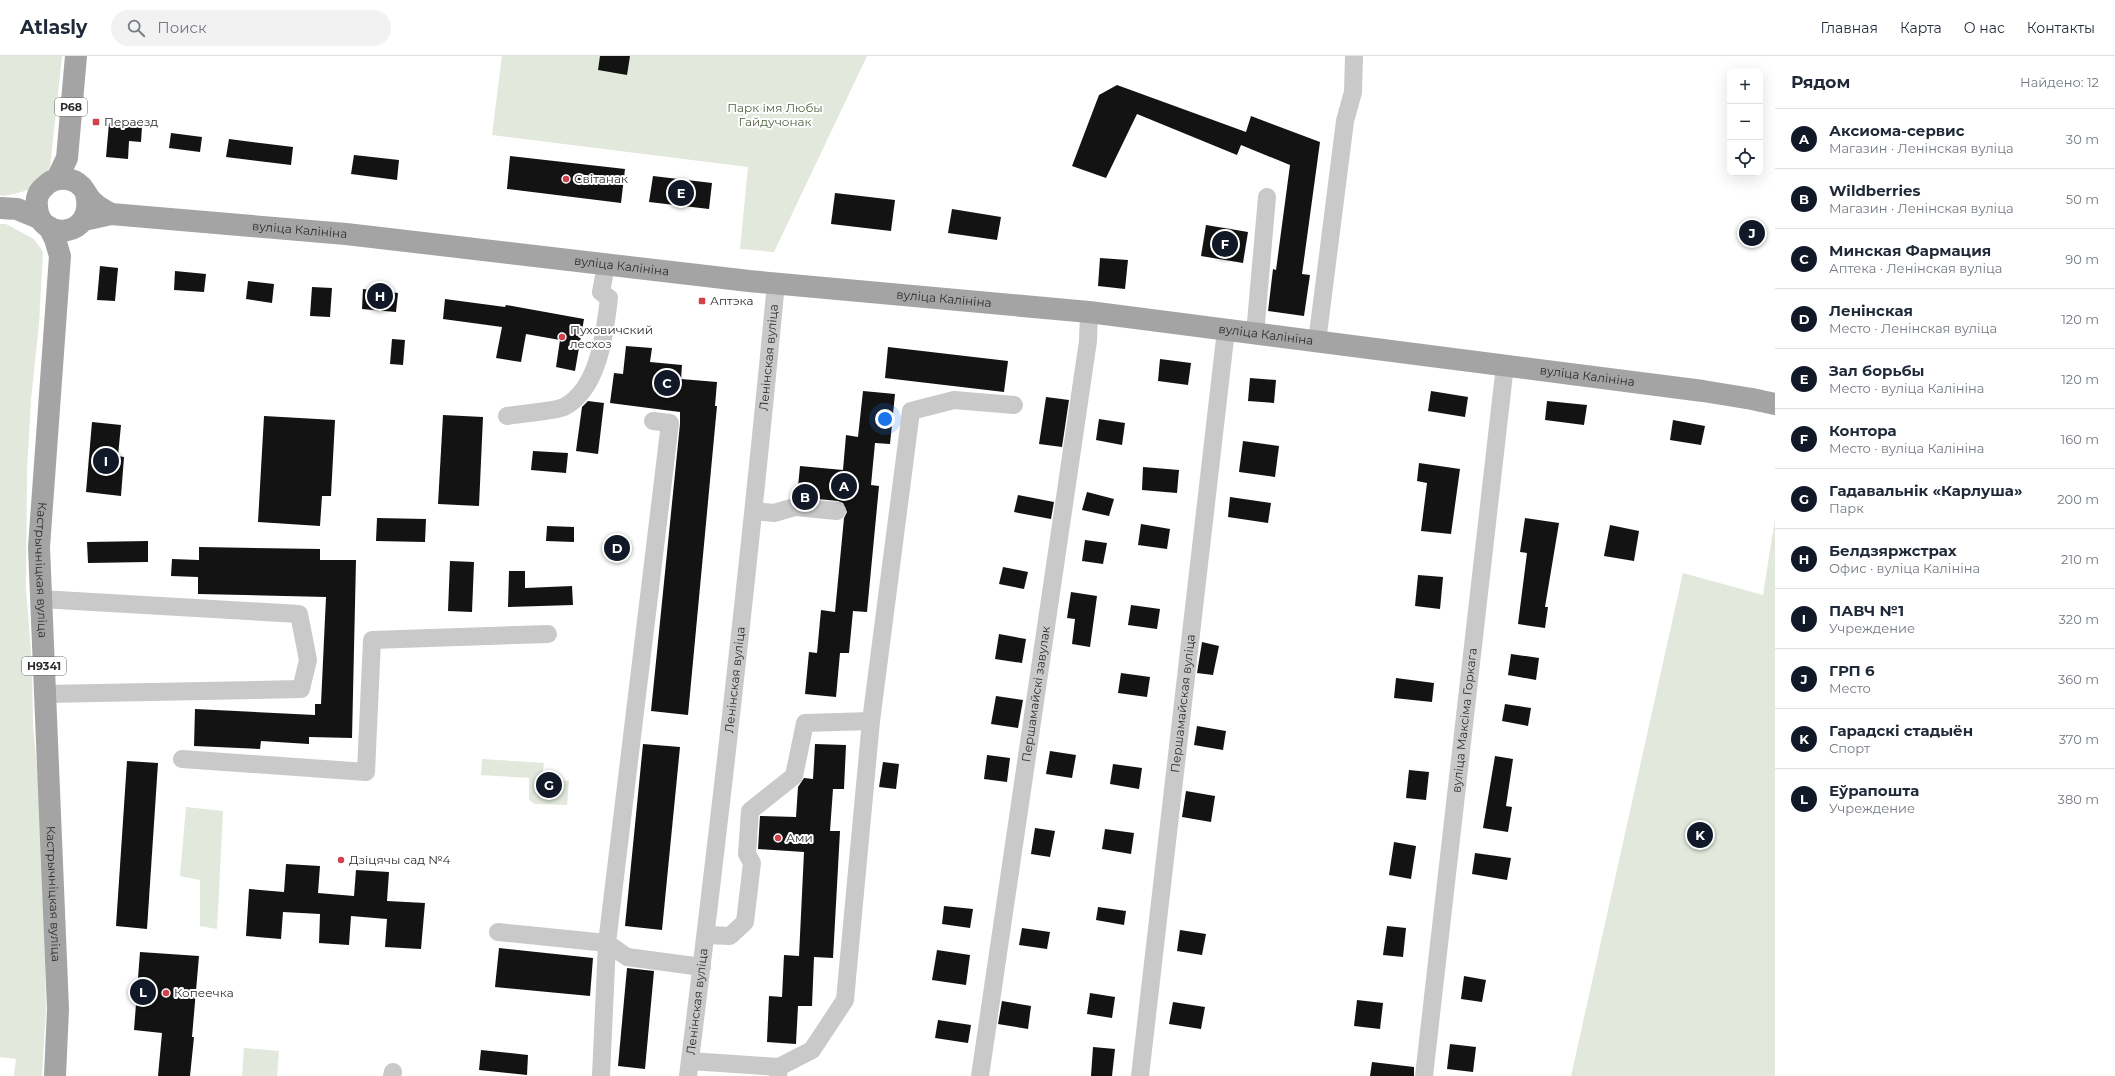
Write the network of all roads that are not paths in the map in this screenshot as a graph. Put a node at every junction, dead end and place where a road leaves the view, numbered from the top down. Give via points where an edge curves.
1 (76, 56) edge
2 (1354, 56) edge
3 (72, 185) junction
4 (38, 194) junction
5 (1267, 196) dead end
6 (9, 209) edge
7 (110, 214) junction
8 (44, 222) junction
9 (81, 223) junction
10 (60, 256) junction
11 (606, 265) junction
12 (776, 283) junction
13 (1089, 312) junction
14 (1226, 330) junction
15 (1254, 334) junction
16 (1317, 342) junction
17 (1505, 365) junction
18 (1775, 404) edge
19 (1014, 405) dead end
20 (507, 416) dead end
21 (653, 421) dead end
22 (754, 511) junction
23 (837, 511) dead end
24 (41, 599) junction
25 (548, 634) dead end
26 (45, 694) junction
27 (871, 721) junction
28 (182, 759) dead end
29 (498, 932) dead end
30 (707, 935) junction
31 (607, 943) junction
32 (702, 967) junction
33 (689, 1068) edge
34 (778, 1072) edge
35 (55, 1076) edge
36 (601, 1076) edge
37 (980, 1076) edge
38 (1140, 1076) edge
39 (1424, 1076) edge

1 - 3 main road, Р68 via 67,158
2 - 16 street via 1353,92 1345,121
3 - 4 main road, Р68 via 43,187
3 - 7 main road
3 - 9 main road via 89,203 88,212
4 - 6 main road, Р68 via 34,200
4 - 8 main road via 36,202
5 - 15 street
6 - 8 main road, Р68
7 - 9 main road, вуліца Калініна
7 - 11 main road, вуліца Калініна via 346,234
8 - 9 main road, Р68 via 60,231
8 - 10 main road, Кастрычніцкая вуліца / Н9341 via 55,239
9 - 10 main road, Кастрычніцкая вуліца / Н9341 via 68,238
10 - 24 main road, Кастрычніцкая вуліца / Н9341 via 39,547
11 - 12 main road, вуліца Калініна
11 - 20 street via 601,292 609,298 596,370 580,394 564,407
12 - 13 main road, вуліца Калініна
12 - 22 street, Ленінская вуліца
13 - 14 main road, вуліца Калініна
13 - 37 street, Першамайскі завулак via 1088,341
14 - 15 main road, вуліца Калініна
14 - 38 street, Першамайская вуліца
15 - 16 main road, вуліца Калініна
16 - 17 main road, вуліца Калініна
17 - 18 main road, вуліца Калініна via 1752,398
17 - 39 street, вуліца Максіма Горкага
19 - 27 street via 954,400 912,411
21 - 31 street via 670,423
22 - 23 street via 774,513 795,507
22 - 30 street, Ленінская вуліца
24 - 26 main road, Кастрычніцкая вуліца / Н9341
24 - 26 street via 299,614 308,660 302,689
25 - 28 street via 372,640 366,772
26 - 35 main road, Кастрычніцкая вуліца / Н9341 via 58,1009
27 - 30 street via 805,723 794,776 750,811 747,854 752,863 745,922 730,936
27 - 34 street via 845,1000 812,1050
29 - 31 street
30 - 32 street, Ленінская вуліца
31 - 32 street via 627,957
31 - 36 street
32 - 33 street, Ленінская вуліца
33 - 34 street

